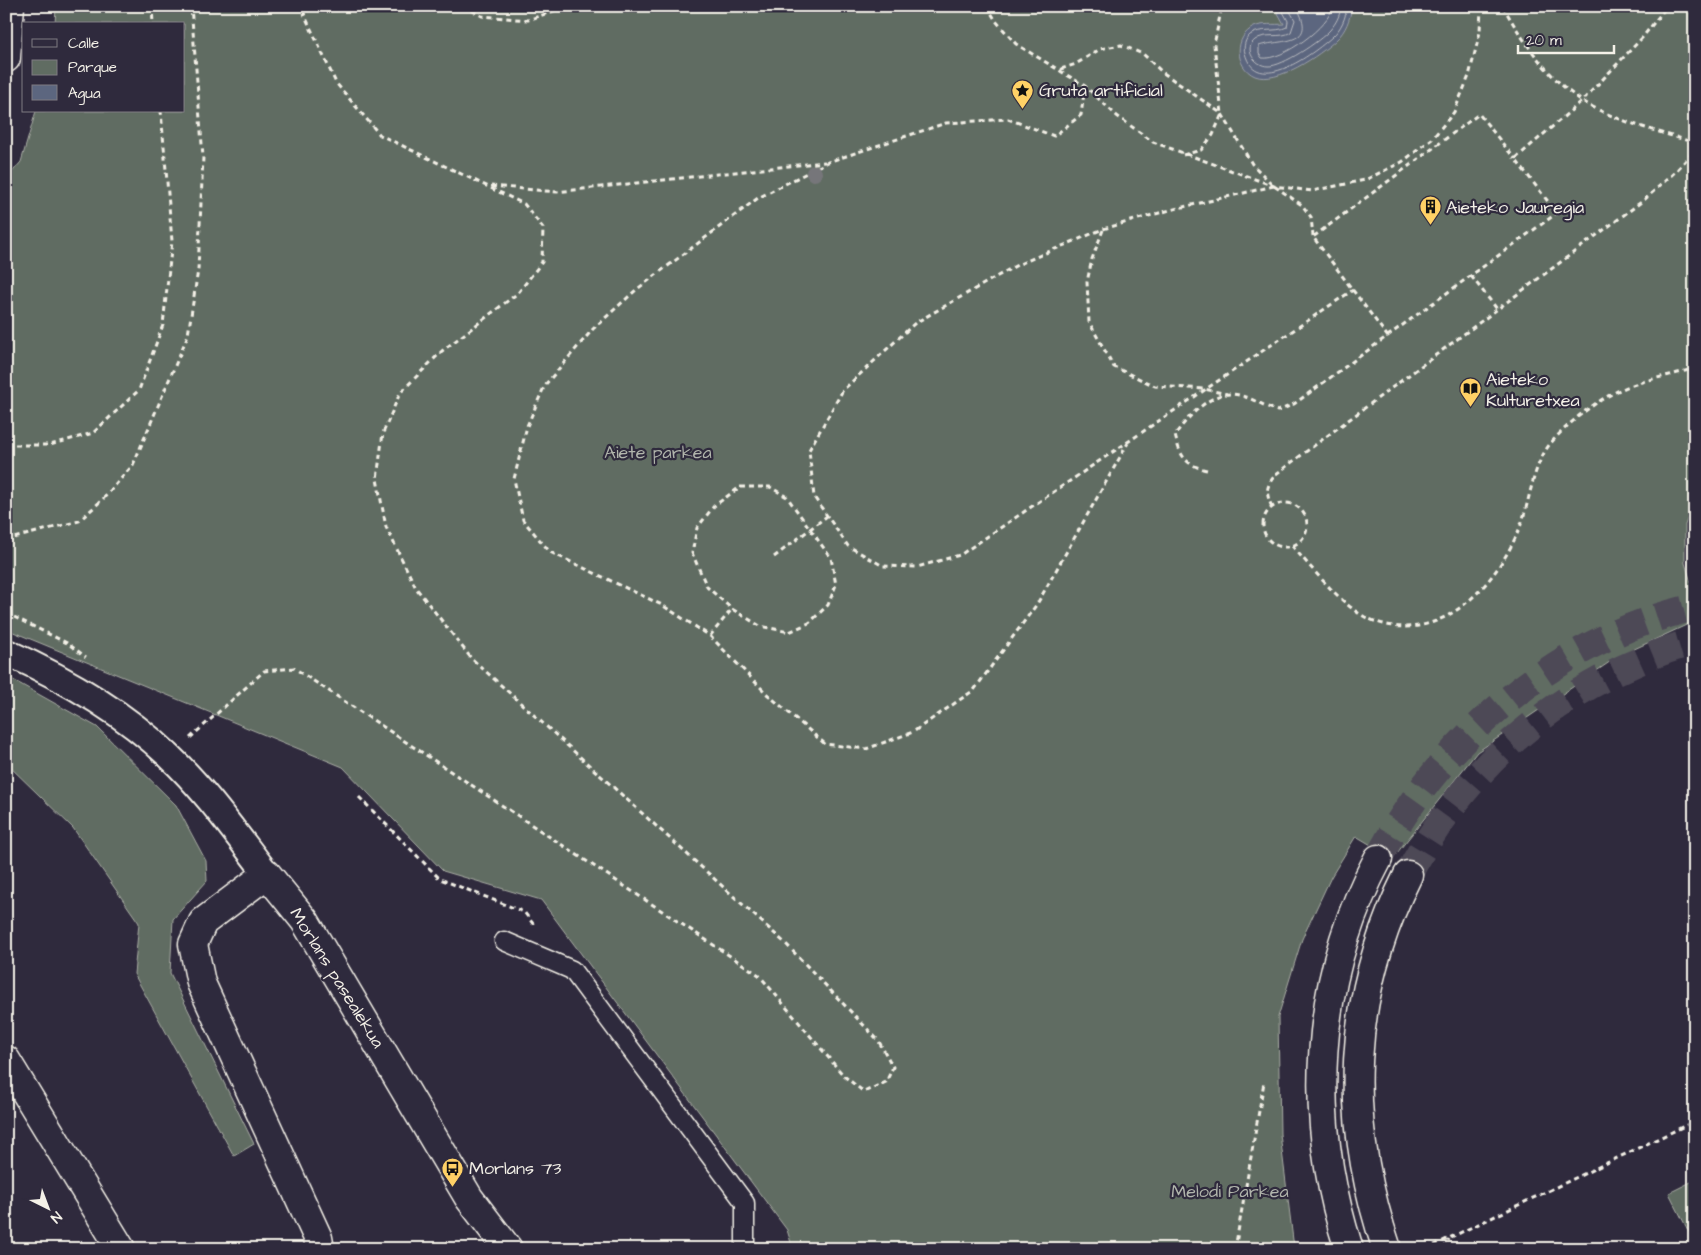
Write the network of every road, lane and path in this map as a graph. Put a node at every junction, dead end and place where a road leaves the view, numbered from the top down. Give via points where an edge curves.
1 (10, 6) edge
2 (23, 6) edge
3 (152, 6) edge
4 (191, 6) edge
5 (302, 6) edge
6 (464, 6) edge
7 (568, 6) edge
8 (987, 6) edge
9 (1222, 6) edge
10 (1481, 6) edge
11 (1503, 6) edge
12 (1655, 6) edge
13 (1667, 6) edge
14 (1662, 12) junction
15 (153, 22) edge
16 (7, 56) edge
17 (1060, 70) junction
18 (1086, 86) junction
19 (1582, 101) junction
20 (161, 112) edge
21 (1222, 114) junction
22 (1695, 143) edge
23 (1695, 150) edge
24 (1182, 155) junction
25 (1515, 159) junction
26 (828, 162) junction
27 (488, 186) junction
28 (1274, 186) junction
29 (1103, 230) junction
30 (1313, 236) junction
31 (1471, 276) junction
32 (1353, 290) junction
33 (1497, 309) junction
34 (1388, 337) junction
35 (1695, 368) edge
36 (1204, 389) junction
37 (1229, 394) junction
38 (1128, 443) junction
39 (6, 445) edge
40 (1207, 470) dead end
41 (1272, 507) junction
42 (827, 516) junction
43 (811, 528) junction
44 (6, 540) edge
45 (1292, 546) junction
46 (774, 557) dead end
47 (732, 609) junction
48 (710, 636) junction
49 (6, 652) edge
50 (169, 756) junction
51 (359, 797) dead end
52 (1378, 859) tunnel mouth
53 (267, 874) junction
54 (1408, 875) tunnel mouth
55 (536, 927) dead end
56 (504, 941) dead end
57 (6, 1060) edge
58 (1264, 1082) dead end
59 (1695, 1121) edge
60 (1449, 1238) junction
61 (121, 1249) edge
62 (320, 1249) edge
63 (508, 1249) edge
64 (745, 1249) edge
65 (1235, 1249) edge
66 (1349, 1249) edge
67 (1387, 1249) edge
68 (1426, 1249) edge
69 (1444, 1249) edge

1 - 16 street
2 - 16 street
3 - 15 path
4 - 44 path via 203,156 198,270 188,335 132,465 103,499 79,521
5 - 27 path via 336,82 380,135
6 - 7 path via 482,16 528,20
8 - 17 path via 1016,44
9 - 21 path via 1214,45
10 - 28 path via 1480,32 1469,76 1454,112 1432,138 1402,162 1366,180 1312,191
11 - 19 path via 1516,31 1559,82
12 - 14 path
13 - 14 path
14 - 19 path via 1642,38
17 - 18 path
17 - 21 path via 1100,49 1121,45 1143,54 1162,72
18 - 24 path via 1117,116 1153,142
18 - 26 path via 1082,116 1054,136 1008,119 946,123
19 - 22 path via 1609,115
19 - 25 path
20 - 39 path via 172,241 163,326 139,390 93,433 50,445
21 - 24 path via 1213,135 1201,150
21 - 28 path via 1252,164
23 - 33 path via 1644,200
24 - 28 path
25 - 30 path via 1479,114
25 - 31 path via 1556,213
26 - 27 path via 557,192
26 - 48 path via 758,198 636,290 593,328 545,385 527,426 514,479 523,520 550,552 662,605
27 - 50 path via 524,204 542,228 542,262 518,293 442,351 400,393 383,433 377,479 386,527 416,588 471,658 785,943 878,1040 893,1067 886,1082 864,1092 844,1076 759,976 294,668 264,671
28 - 29 path via 1170,210
28 - 30 path via 1302,205 1311,217
29 - 36 path via 1087,282 1089,322 1114,366 1156,386
29 - 42 path via 1017,264 915,323 843,390 809,450 814,497
30 - 32 path
31 - 33 path
31 - 34 path
32 - 34 path
32 - 36 path
33 - 41 path via 1276,474 1266,495
34 - 37 path via 1294,404 1278,411
35 - 45 path via 1621,389 1599,402 1549,445 1506,556 1470,600 1450,616 1406,627 1383,624 1364,616
36 - 37 path
36 - 38 path
37 - 40 path via 1213,399 1187,418 1175,435 1179,452 1193,467
38 - 42 path via 960,555 917,567 883,566 848,546
38 - 48 path via 1037,604 974,690 913,732 866,748 825,744 767,694
41 - 45 path via 1264,517 1264,532 1276,546
41 - 45 path via 1286,503 1300,509 1307,523 1303,538
42 - 43 path
43 - 46 path
43 - 47 path via 831,558 836,585 828,605 809,623 788,632 760,626
43 - 47 path via 787,497 770,487 740,487 714,506 697,528 692,553 707,587
47 - 48 path
49 - 50 street via 40,667 107,707
50 - 53 street via 224,818
51 - 55 path via 440,879 524,912
52 - 66 street via 1346,930 1327,1008 1323,1049 1323,1130 1331,1184
53 - 62 street via 203,922 193,944 201,984 318,1238
53 - 63 street, Morlans pasealekua via 305,921 469,1198
54 - 67 street via 1380,940 1369,976 1358,1051 1358,1126 1373,1209
56 - 64 lane via 572,970 745,1202
57 - 61 street
58 - 65 path
59 - 60 path
60 - 68 path
60 - 69 path

